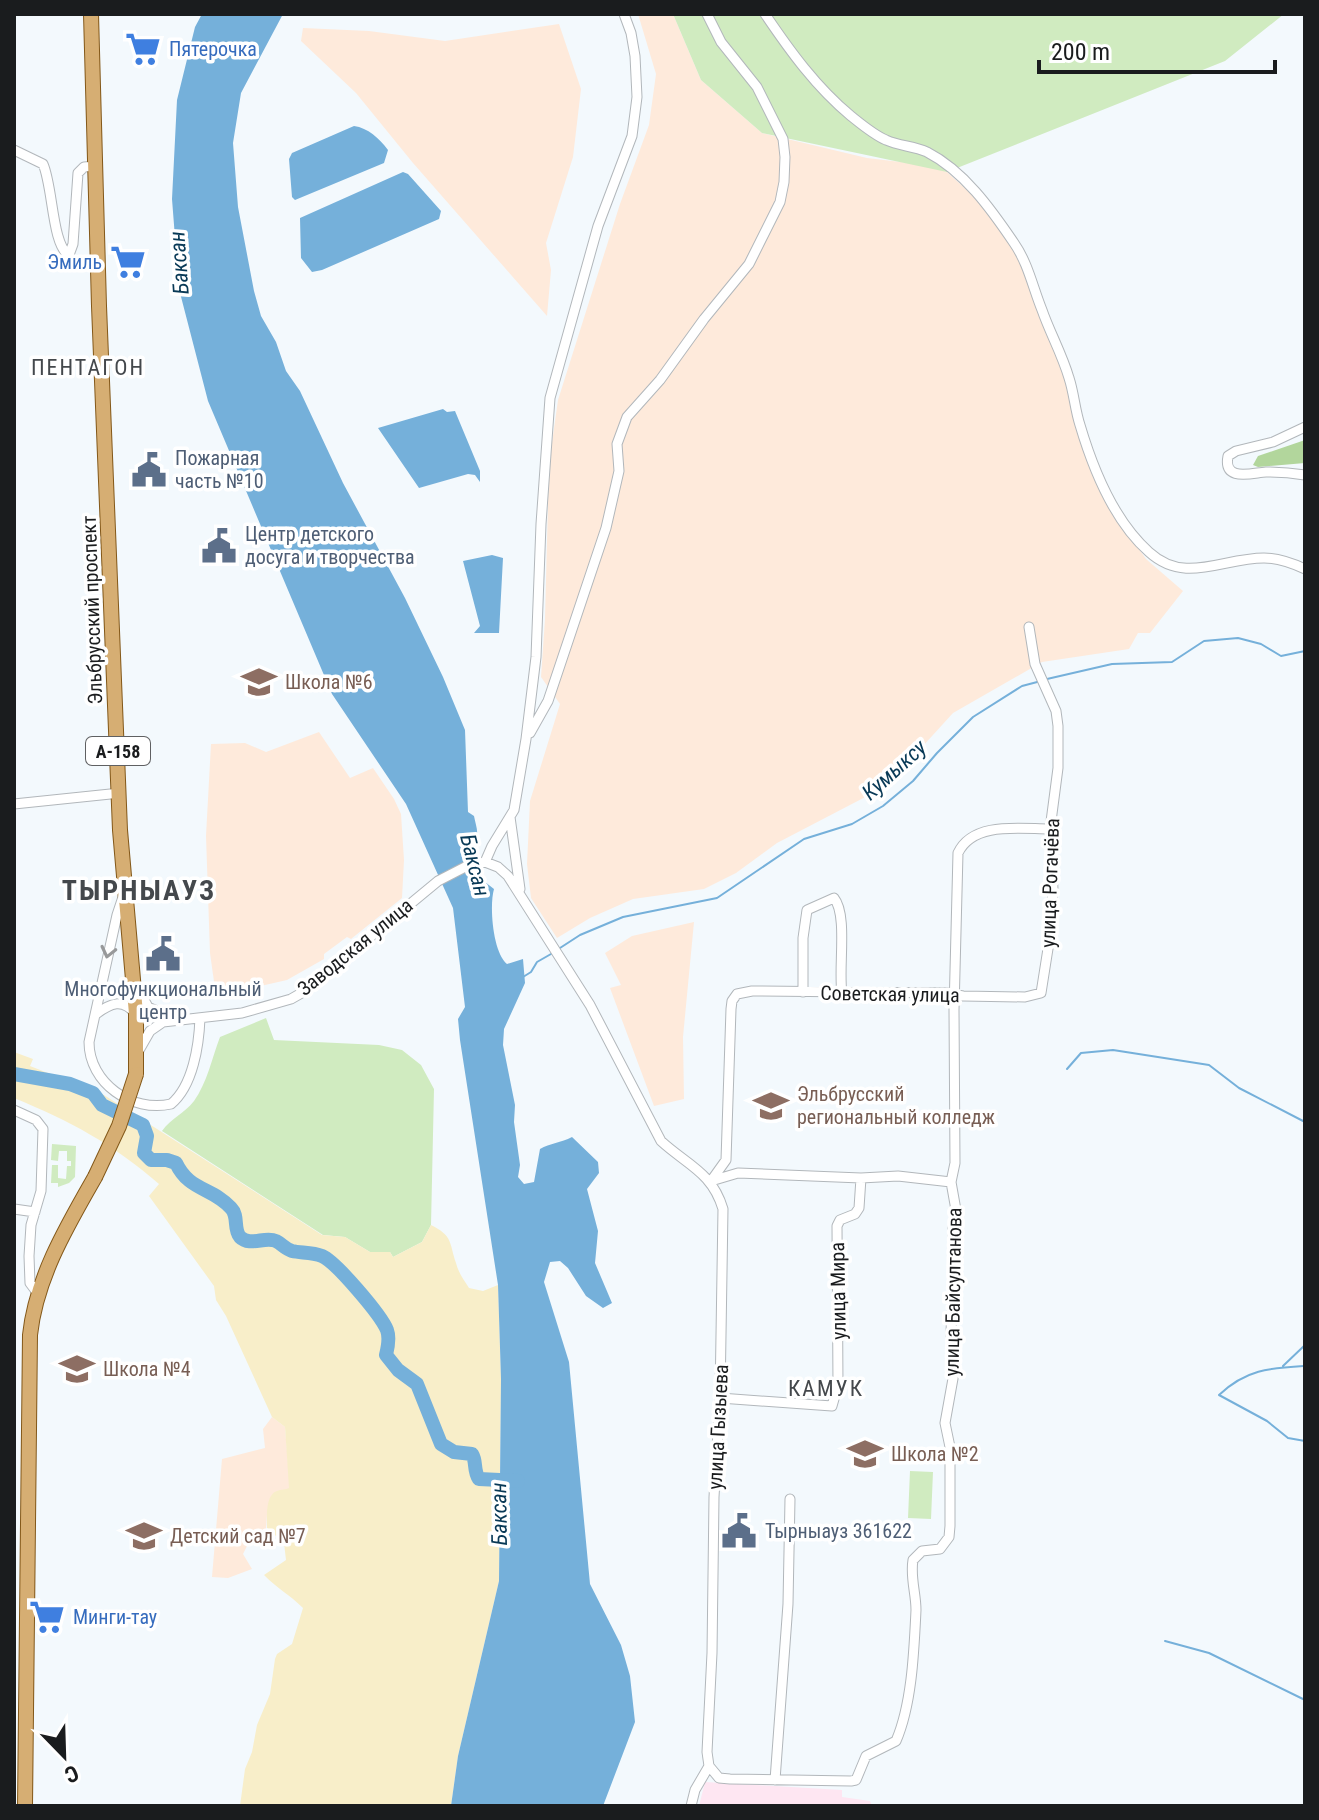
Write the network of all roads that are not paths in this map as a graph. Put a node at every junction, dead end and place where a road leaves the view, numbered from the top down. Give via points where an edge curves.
1 (91, 14) edge
2 (624, 14) edge
3 (707, 14) edge
4 (765, 14) edge
5 (14, 150) edge
6 (96, 166) junction
7 (1305, 427) edge
8 (1305, 475) edge
9 (1305, 569) edge
10 (1029, 627) dead end
11 (526, 739) junction
12 (120, 793) junction
13 (14, 804) edge
14 (510, 817) junction
15 (1050, 829) junction
16 (481, 863) junction
17 (125, 892) junction
18 (522, 895) junction
19 (134, 980) junction
20 (1042, 988) joint
21 (803, 992) junction
22 (842, 993) junction
23 (955, 993) junction
24 (96, 1014) junction
25 (136, 1014) junction
26 (200, 1018) junction
27 (175, 1019) junction
28 (138, 1052) junction
29 (14, 1110) edge
30 (861, 1178) junction
31 (711, 1181) junction
32 (951, 1182) junction
33 (14, 1209) edge
34 (35, 1212) junction
35 (39, 1295) junction
36 (720, 1398) junction
37 (790, 1499) dead end
38 (709, 1766) junction
39 (775, 1780) junction
40 (25, 1806) edge
41 (691, 1806) edge

1 - 6 main road, Эльбрусский проспект / А-158
2 - 11 street via 635,56 632,136 598,226 550,398 536,657
3 - 11 street via 721,42 757,87 783,139 780,202 749,264 627,417 617,444 619,471 606,528 548,701
4 - 9 street via 796,61 851,116 885,140 947,163 1015,244 1061,353 1098,473 1121,519 1148,551 1189,570 1266,558
5 - 6 street via 43,164 57,238 69,255 78,173
6 - 12 main road, Эльбрусский проспект / А-158
7 - 8 street via 1236,451 1227,463 1237,475
10 - 15 street, улица Рогачёва via 1035,664 1058,726
11 - 14 street
12 - 13 street
12 - 17 main road, Эльбрусский проспект / А-158
14 - 16 street
14 - 18 street
15 - 20 street, улица Рогачёва via 1053,889
15 - 23 street, улица Байсултанова via 977,834 961,847
16 - 18 street via 503,871
16 - 26 street, Заводская улица via 438,881 299,994 261,1010
17 - 19 main road, Эльбрусский проспект / А-158
17 -> 24 street
18 - 31 street via 590,1005 661,1141
19 - 25 main road, Эльбрусский проспект / А-158
19 - 27 street via 148,1007
20 - 23 street, Советская улица via 1039,995 1025,997
21 - 22 street, Советская улица
21 - 22 street via 807,910 834,898 841,932
21 - 31 street, Советская улица via 735,996 726,1160
22 - 23 street, Советская улица
23 - 32 street, улица Байсултанова
24 - 25 street via 119,1002
24 - 26 street via 89,1047 96,1072 128,1099 156,1107 171,1104 185,1088
25 - 28 main road, Эльбрусский проспект / А-158
26 - 27 street, Заводская улица
27 - 28 street via 153,1027
28 - 35 main road, Эльбрусский проспект / А-158, bridge via 119,1126
29 - 34 street via 43,1129
30 - 31 street via 738,1173
30 - 32 street
30 - 36 street, улица Мира via 859,1208 837,1226 838,1385 832,1406
31 - 36 street, улица Гызыева via 725,1220
32 - 39 street, улица Байсултанова via 956,1210 954,1373 945,1423 950,1447 949,1537 940,1549 922,1551 913,1560 916,1612 905,1714 896,1741 866,1756 856,1780
33 - 34 street
34 - 35 street via 29,1269 30,1283
35 - 40 main road, Эльбрусский проспект / А-158 via 29,1354
36 - 38 street, улица Гызыева
37 - 39 street
38 - 39 street via 719,1778
38 - 41 street

